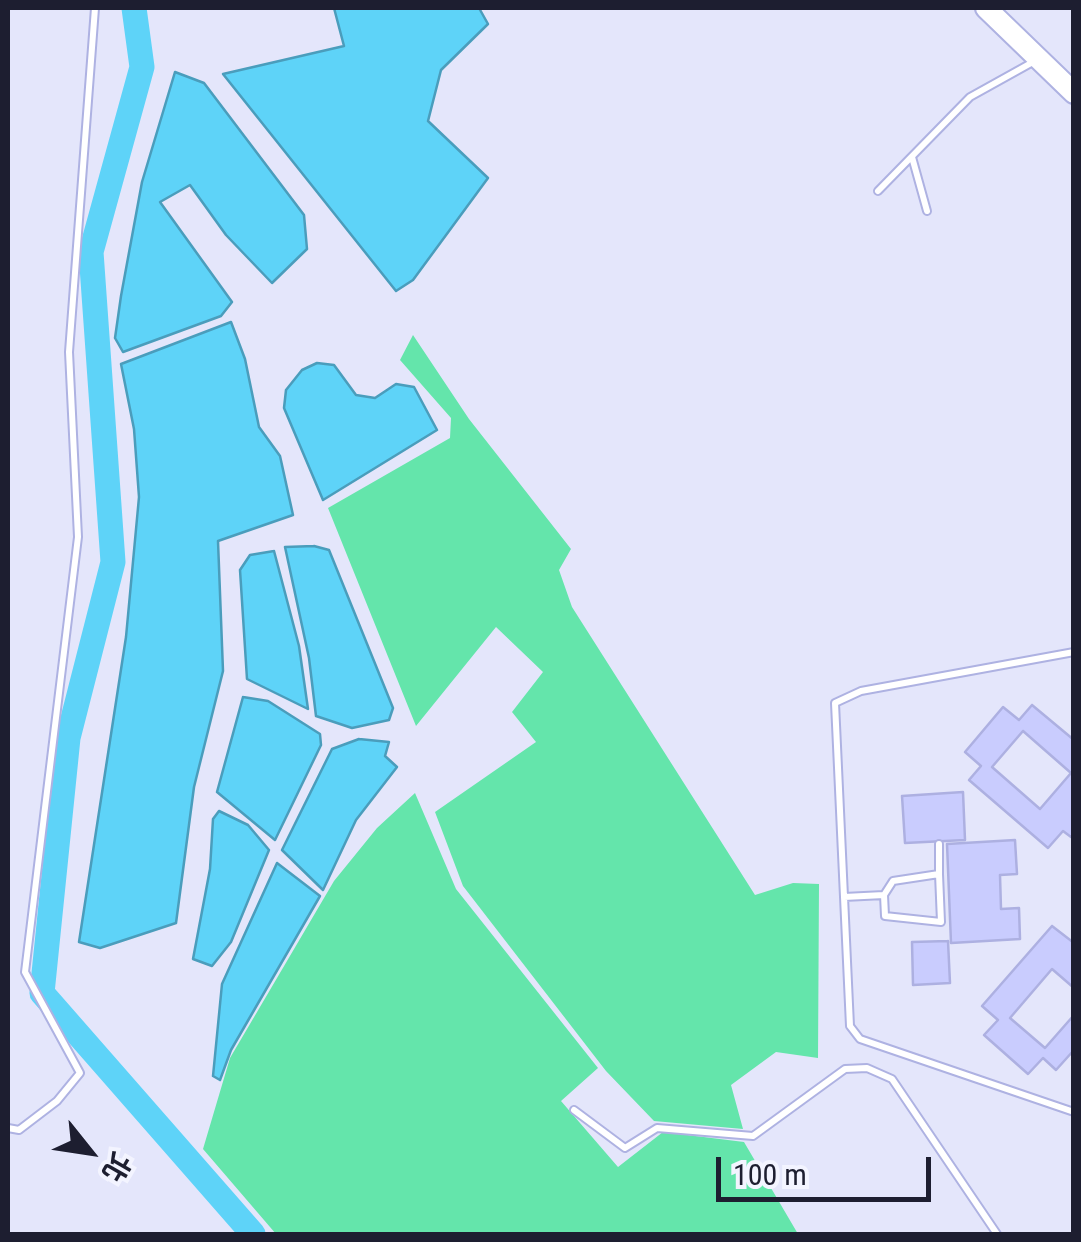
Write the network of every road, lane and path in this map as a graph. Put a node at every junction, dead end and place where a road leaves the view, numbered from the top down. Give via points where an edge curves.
1 (95, 8) edge
2 (986, 8) edge
3 (1004, 8) edge
4 (1038, 59) junction
5 (1074, 75) edge
6 (1074, 94) edge
7 (912, 156) junction
8 (878, 191) dead end
9 (927, 211) dead end
10 (1074, 652) edge
11 (939, 844) dead end
12 (939, 874) junction
13 (884, 895) junction
14 (844, 897) junction
15 (574, 1110) dead end
16 (1074, 1112) edge
17 (8, 1128) edge
18 (997, 1234) edge

1 - 17 lane via 69,352 78,537 24,972 80,1072 57,1101 19,1130
2 - 4 main road
3 - 5 main road
4 - 6 main road
4 - 7 lane via 970,96
7 - 8 lane
7 - 9 lane
10 - 14 lane via 862,691 835,703
11 - 12 lane
12 - 13 lane via 893,881
12 - 13 lane via 941,922 885,916
13 - 14 lane
14 - 16 lane via 850,1026 860,1039
15 - 18 lane via 625,1148 657,1128 753,1136 845,1068 866,1068 892,1079

